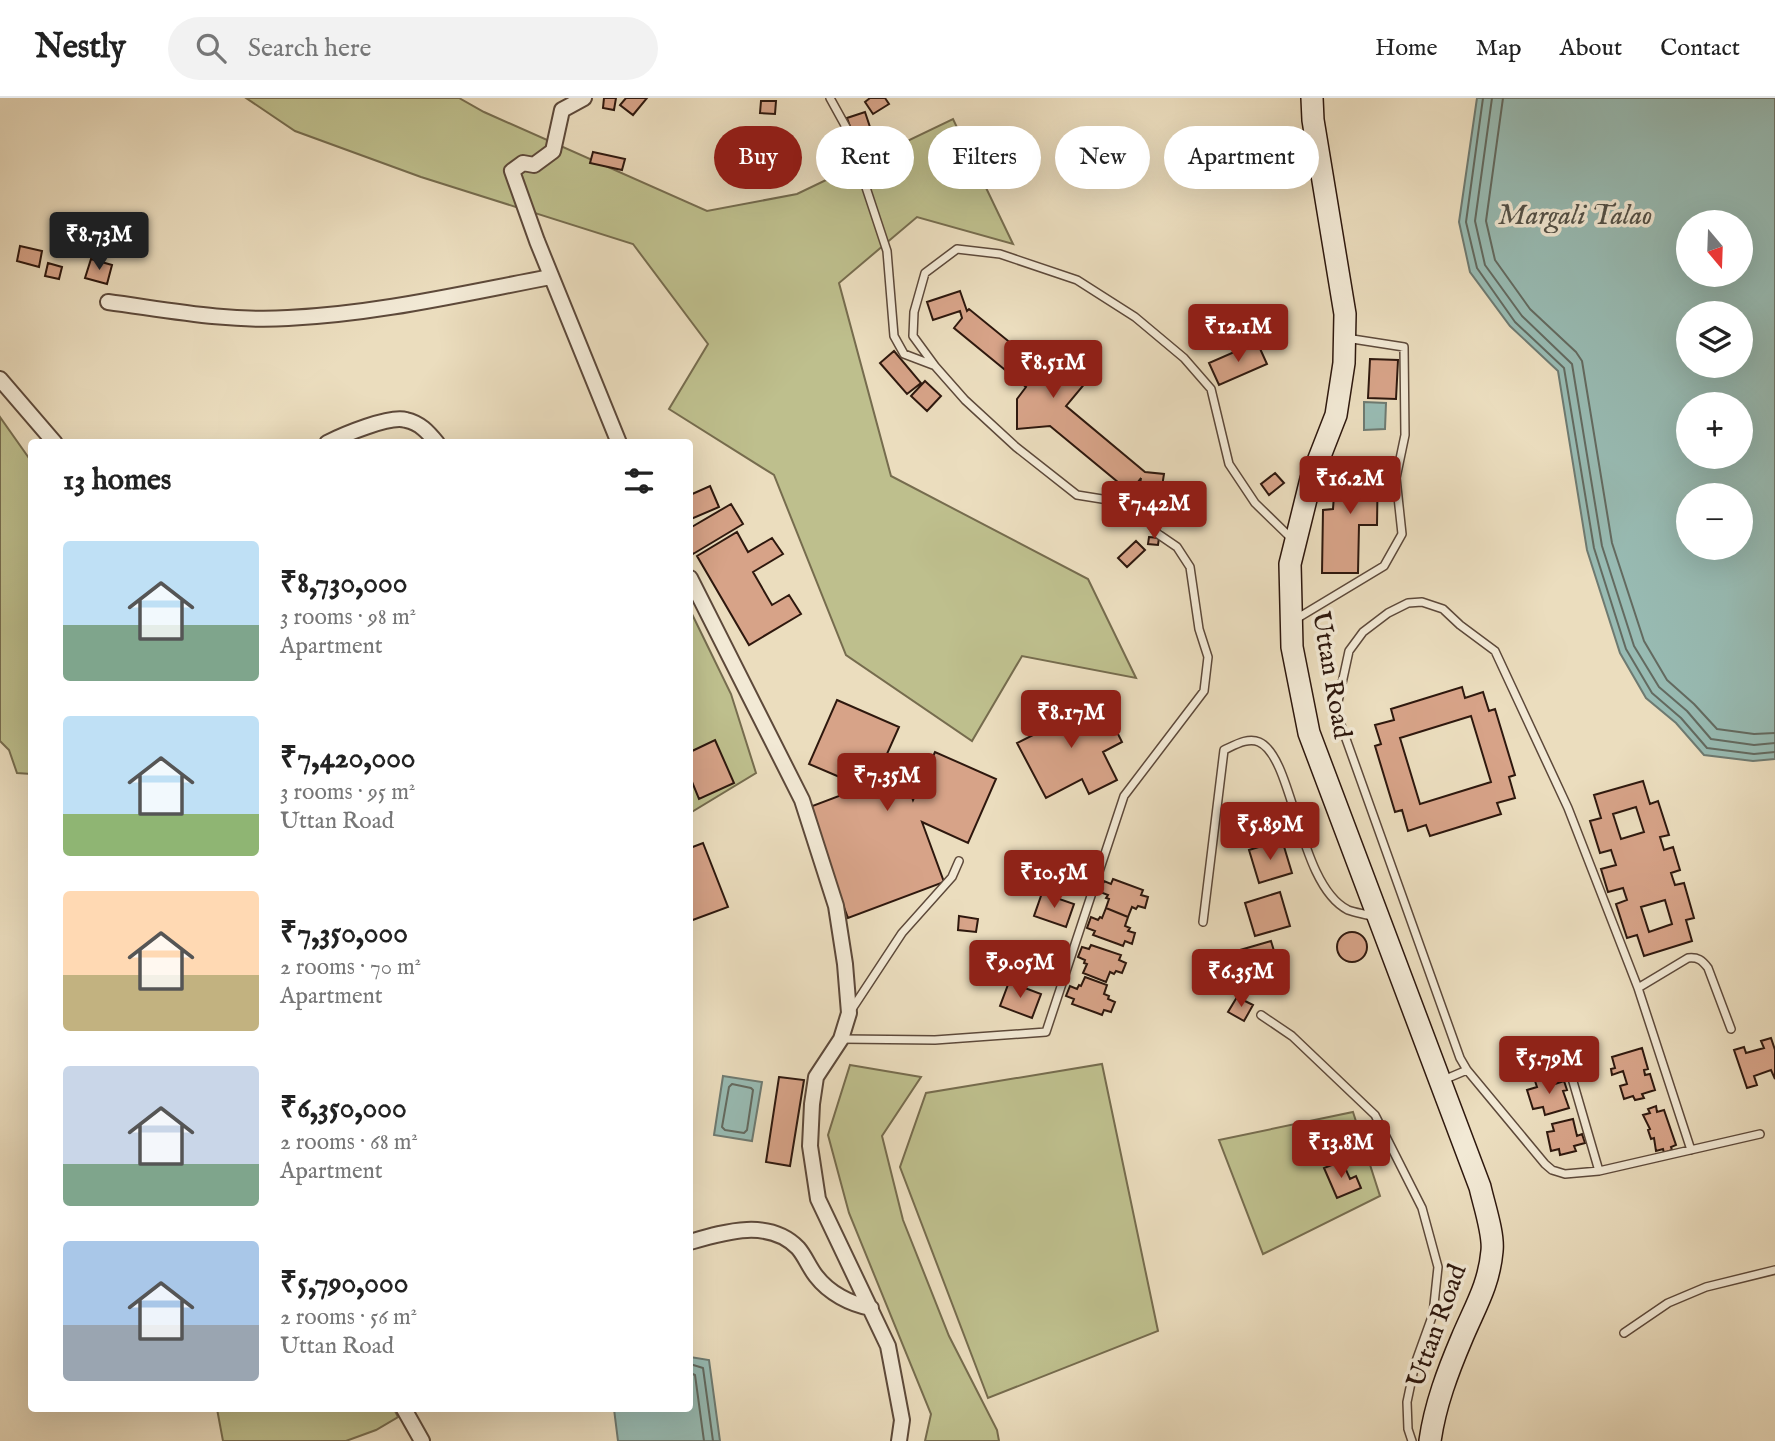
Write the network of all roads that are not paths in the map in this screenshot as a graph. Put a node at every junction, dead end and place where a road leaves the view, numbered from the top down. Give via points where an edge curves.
1 (584, 98) edge
2 (830, 98) edge
3 (1312, 98) edge
4 (551, 277) junction
5 (108, 302) dead end
6 (1344, 337) junction
7 (935, 366) junction
8 (0, 379) edge
9 (52, 439) edge
10 (336, 439) edge
11 (434, 439) edge
12 (617, 439) edge
13 (1296, 542) junction
14 (693, 584) edge
15 (1290, 624) junction
16 (959, 860) dead end
17 (1378, 918) junction
18 (1203, 922) dead end
19 (1637, 988) junction
20 (849, 1013) junction
21 (1261, 1015) dead end
22 (1731, 1029) dead end
23 (841, 1039) junction
24 (1565, 1054) dead end
25 (1467, 1070) junction
26 (1440, 1082) junction
27 (1760, 1134) dead end
28 (1691, 1150) junction
29 (1599, 1171) junction
30 (693, 1241) edge
31 (1775, 1270) edge
32 (871, 1308) junction
33 (1624, 1334) dead end
34 (406, 1412) edge
35 (422, 1441) edge
36 (899, 1441) edge
37 (1412, 1441) edge
38 (1430, 1441) edge

1 - 4 street via 562,110 553,151 534,165 523,163 512,171
2 - 7 lane via 846,127 887,251 894,336 904,354
3 - 6 main road, Uttan Road via 1345,314
4 - 5 street via 386,308 288,318 233,318
4 - 12 street
6 - 13 main road, Uttan Road via 1336,415 1311,479
6 - 15 lane via 1405,347 1405,435 1396,478 1402,534 1384,566
7 - 13 lane via 913,336 914,312 925,274 957,249 1000,254 1077,280 1135,317 1184,358 1211,389 1229,464 1255,503
7 - 23 lane via 985,419 1077,495 1127,503 1177,547 1190,567 1208,657 1204,691 1124,796 1046,1032 935,1040
8 - 9 street
10 - 11 street via 404,418
13 - 15 main road, Uttan Road via 1290,564
14 - 20 street via 802,800 836,906
15 - 17 main road, Uttan Road via 1308,733
16 - 20 lane via 952,877 902,933
17 - 18 lane via 1347,909 1332,897 1311,863 1270,749 1258,740 1224,750
17 - 26 main road, Uttan Road
19 - 22 lane via 1688,958 1702,960
19 - 25 lane via 1568,808 1495,651 1443,609 1422,601 1408,603 1363,632 1349,652 1336,711
19 - 28 lane
20 - 23 street
21 - 37 lane via 1292,1036 1375,1115 1422,1208 1438,1267 1433,1314 1407,1402
23 - 32 street via 816,1077 810,1146 818,1199
24 - 29 lane
25 - 26 lane
25 - 29 lane via 1552,1170 1565,1174
26 - 38 main road, Uttan Road via 1480,1187 1493,1248 1485,1290 1446,1378
27 - 28 lane
28 - 29 lane
30 - 32 street via 729,1231 763,1230 798,1248 817,1278 844,1300
31 - 33 lane via 1706,1287 1668,1303
32 - 36 street via 888,1346 902,1420
34 - 35 street

